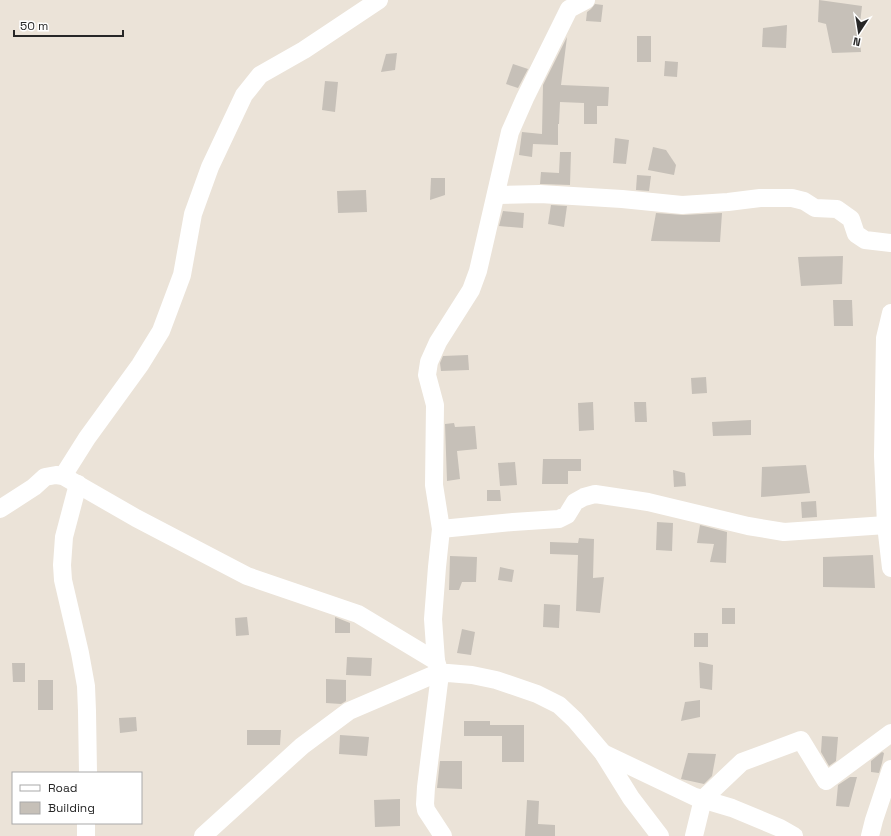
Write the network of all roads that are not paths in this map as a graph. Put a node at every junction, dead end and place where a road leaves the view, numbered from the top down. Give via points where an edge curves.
1 (380, 0) edge
2 (586, 0) edge
3 (497, 196) junction
4 (891, 242) edge
5 (891, 313) edge
6 (70, 480) junction
7 (0, 509) edge
8 (886, 525) junction
9 (441, 529) junction
10 (891, 568) edge
11 (438, 668) junction
12 (891, 733) edge
13 (603, 753) junction
14 (891, 769) edge
15 (88, 772) edge
16 (703, 799) junction
17 (86, 824) edge
18 (86, 836) edge
19 (203, 836) edge
20 (442, 836) edge
21 (660, 836) edge
22 (694, 836) edge
23 (794, 836) edge
24 (870, 836) edge

1 - 6 street via 304,50 260,75 244,95 210,167 194,214 182,275 161,330 140,365 88,438
2 - 3 street via 569,9 525,98 510,132
3 - 4 street via 540,194 682,205 760,198 792,198 804,201 815,208 837,209 851,218 856,234 865,240
3 - 9 street via 471,290 438,342 429,362 427,375 435,406 434,485
5 - 8 street via 885,338 883,456
6 - 7 street via 56,475 45,477
6 - 11 street via 247,576 358,614
6 - 15 street via 62,565 86,686
8 - 9 street via 784,532 648,502 596,494 575,502 567,515 560,519
8 - 10 street
9 - 11 street via 433,619
11 - 13 street via 448,673 496,680 537,694 559,705
11 - 19 street via 434,675 349,711 302,746
11 - 20 street via 425,804 430,818
12 - 16 street via 826,781 801,740 742,762
13 - 16 street
13 - 21 street via 631,798
14 - 24 street
16 - 22 street
16 - 23 street via 732,808
17 - 18 street

